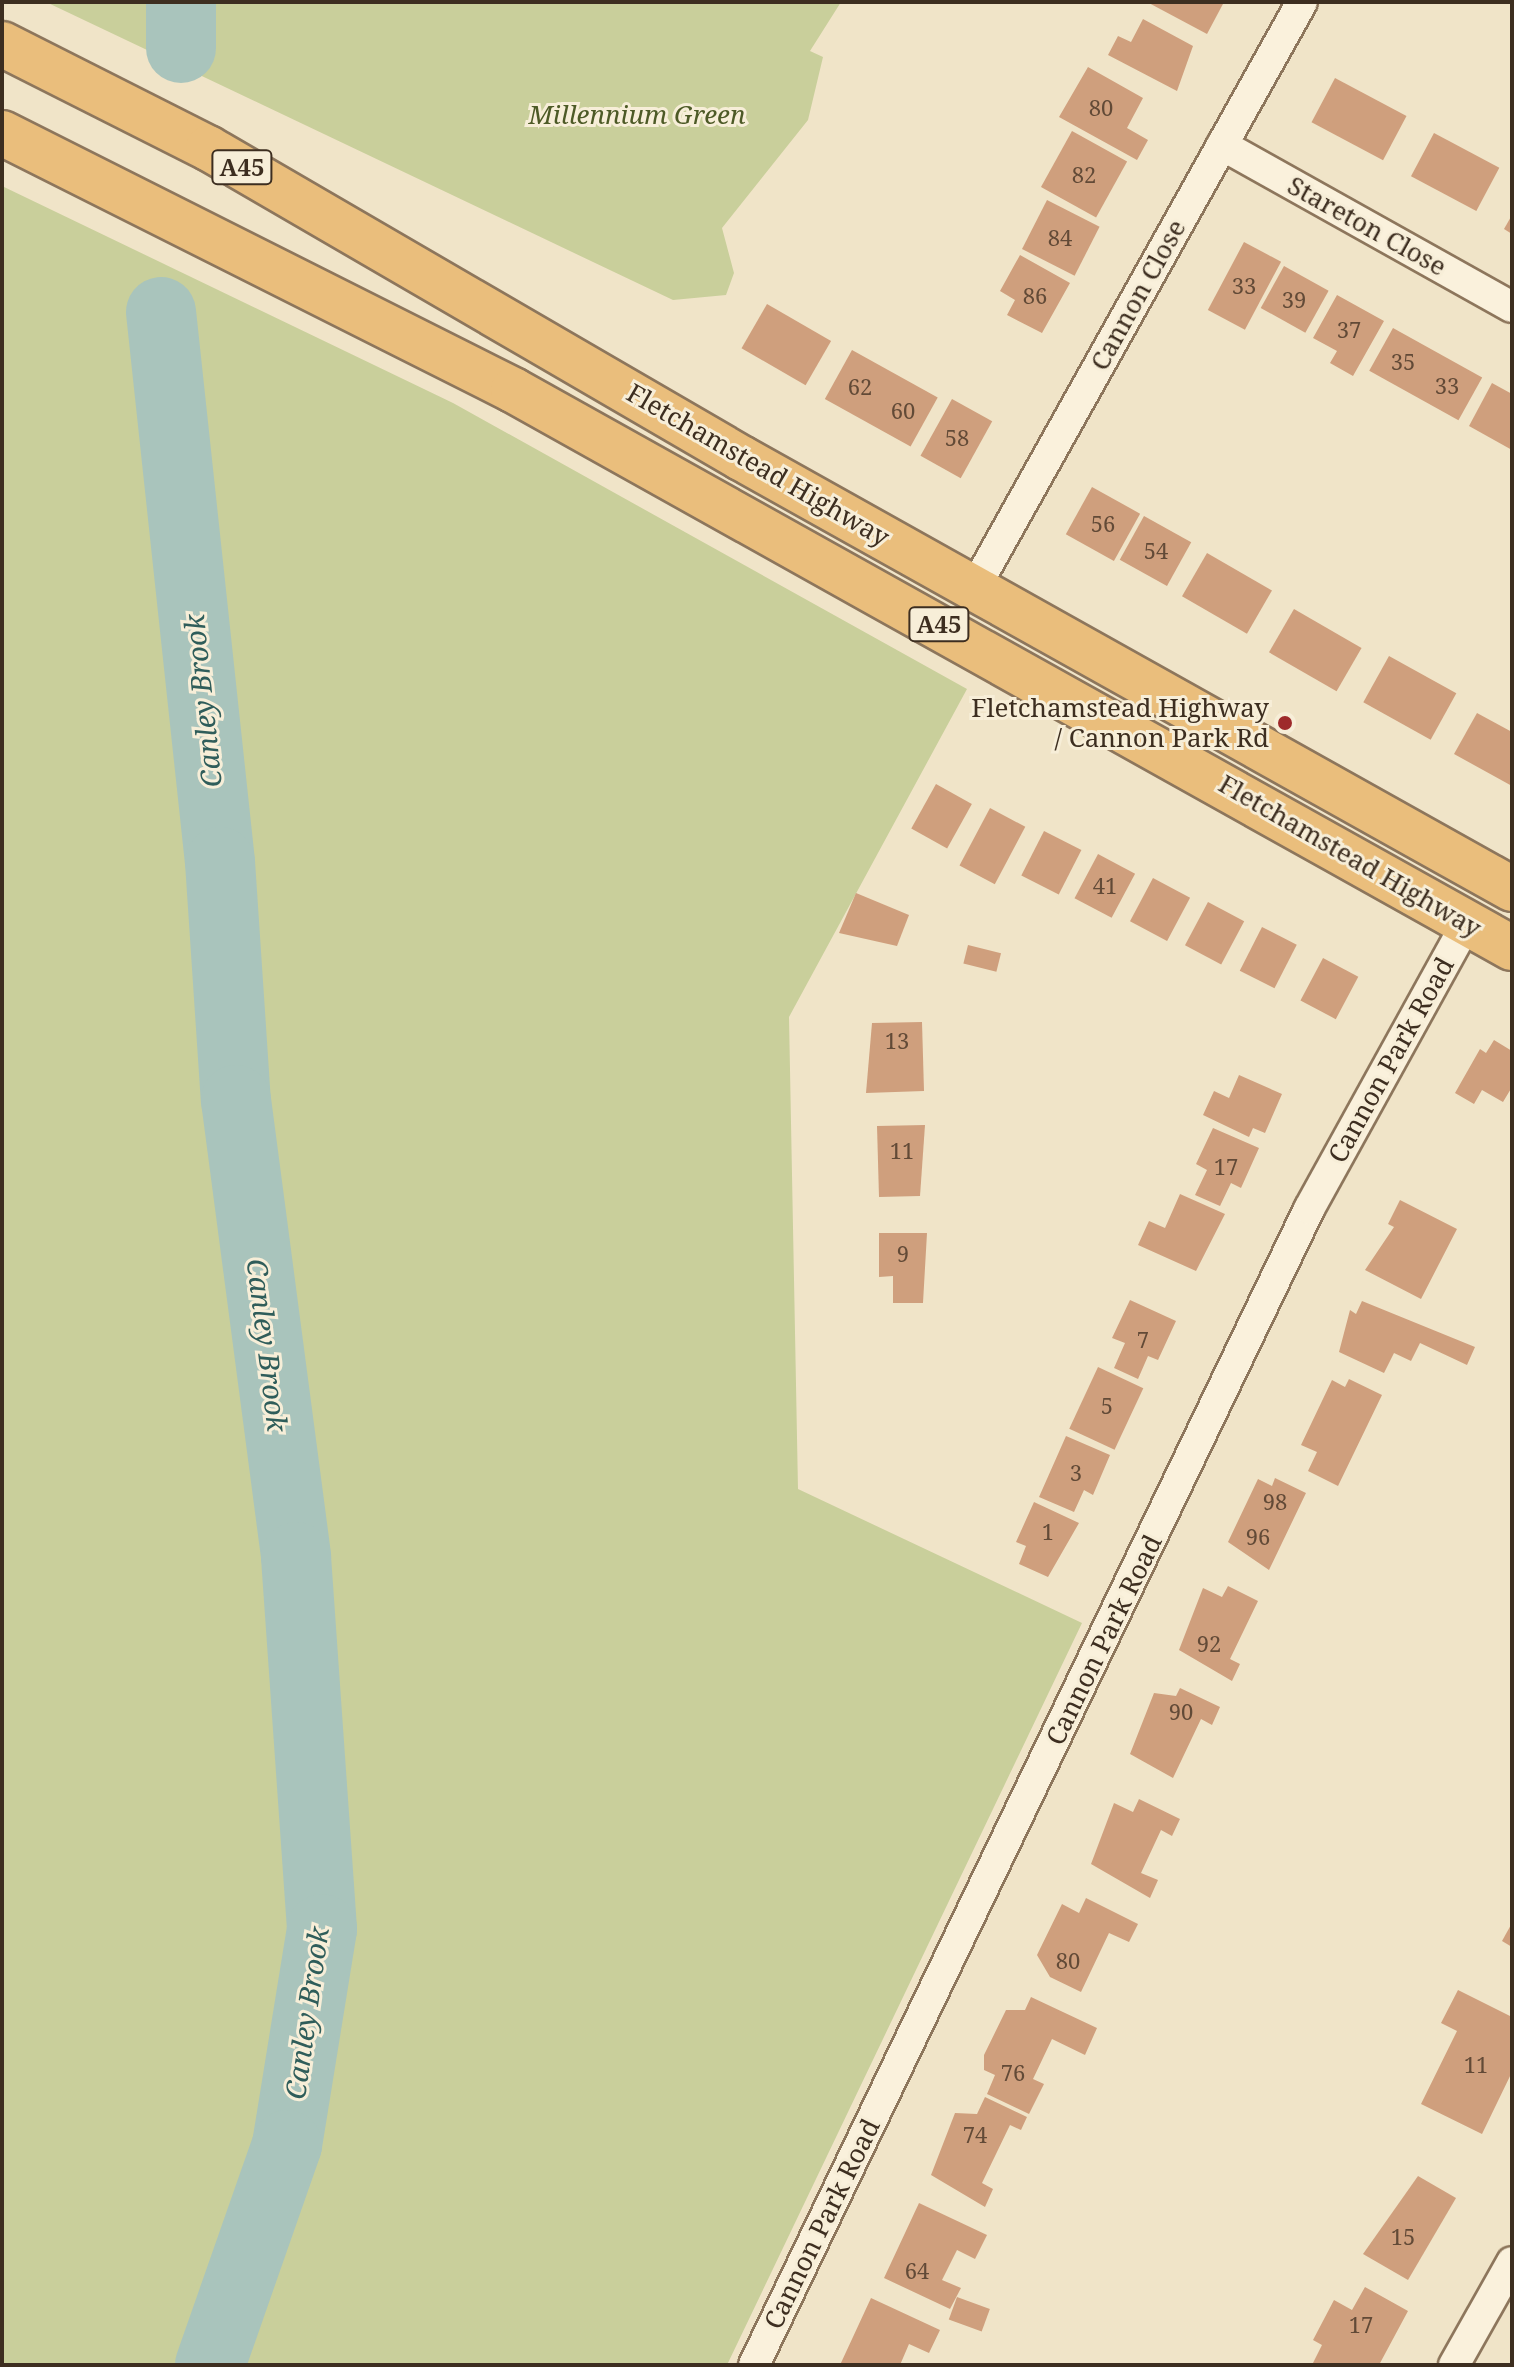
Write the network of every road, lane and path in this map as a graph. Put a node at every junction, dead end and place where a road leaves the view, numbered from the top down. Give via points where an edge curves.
1 (1302, 2) edge
2 (2, 44) edge
3 (2, 133) edge
4 (1222, 145) junction
5 (1512, 307) edge
6 (974, 589) junction
7 (1512, 889) edge
8 (1467, 923) junction
9 (1512, 948) edge
10 (1512, 2262) edge
11 (754, 2365) edge
12 (1454, 2365) edge

1 - 4 street, Cannon Close
2 - 6 highway, Fletchamstead Highway / A45 via 221,155
3 - 8 highway, Fletchamstead Highway / A45 via 513,390
4 - 5 street, Stareton Close
4 - 6 street, Cannon Close
6 - 7 highway, Fletchamstead Highway / A45
8 - 9 highway, Fletchamstead Highway / A45
8 - 11 street, Cannon Park Road via 1309,1209
10 - 12 street

